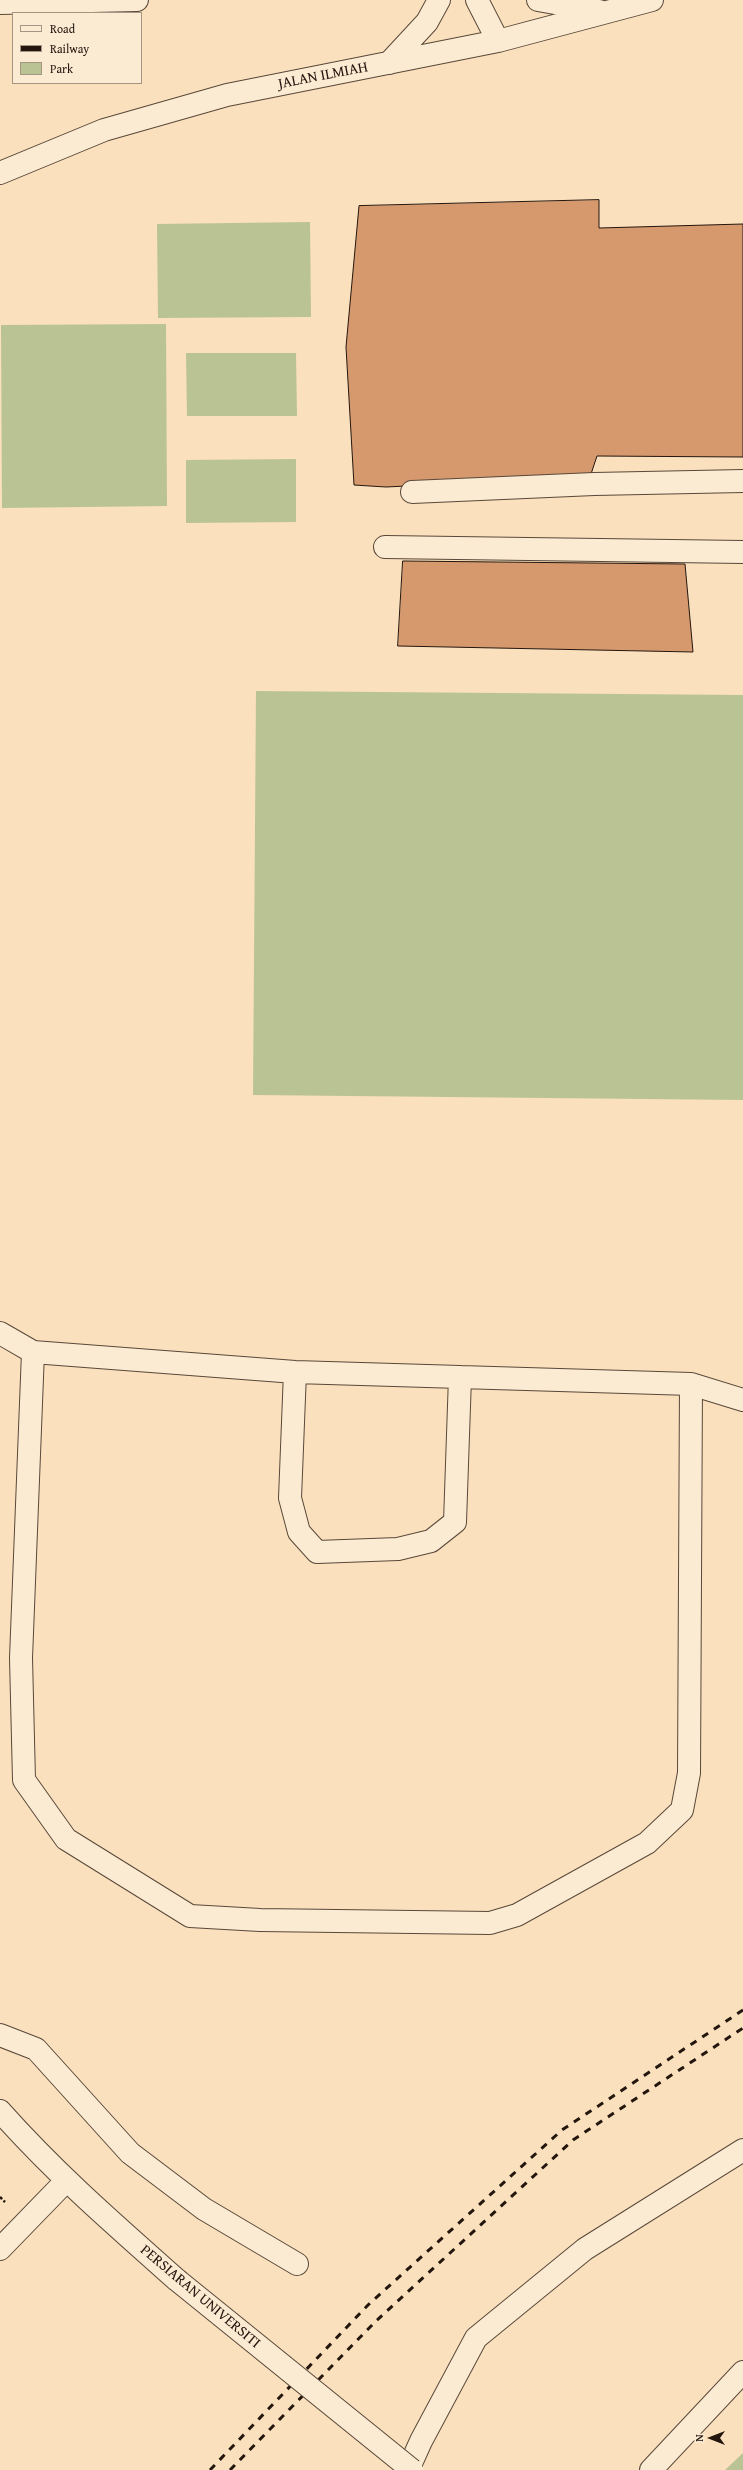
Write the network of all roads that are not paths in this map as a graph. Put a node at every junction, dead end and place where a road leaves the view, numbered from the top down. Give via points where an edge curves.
1 (137, 0) edge
2 (439, 0) edge
3 (477, 0) edge
4 (538, 0) edge
5 (652, 0) edge
6 (0, 3) edge
7 (608, 12) junction
8 (498, 41) junction
9 (389, 64) junction
10 (0, 173) edge
11 (743, 481) edge
12 (412, 492) dead end
13 (385, 547) dead end
14 (743, 552) edge
15 (0, 1333) edge
16 (33, 1352) junction
17 (295, 1372) junction
18 (460, 1377) junction
19 (691, 1384) junction
20 (743, 1400) edge
21 (0, 2035) edge
22 (0, 2111) edge
23 (743, 2150) edge
24 (73, 2187) junction
25 (0, 2250) edge
26 (297, 2264) dead end
27 (743, 2372) edge
28 (408, 2470) edge
29 (412, 2470) edge
30 (651, 2470) edge

1 - 6 street
2 - 9 street via 427,22
3 - 8 street
4 - 7 street
5 - 7 street, JALAN ILMIAH
7 - 8 street, JALAN ILMIAH
8 - 9 street, JALAN ILMIAH
9 - 10 street, JALAN ILMIAH via 227,95 128,121
11 - 12 street
13 - 14 street
15 - 16 street
16 - 17 street
16 - 19 street via 21,1658 24,1780 66,1839 190,1916 260,1920 490,1923 518,1915 647,1843 682,1810 689,1773
17 - 18 street
17 - 18 street via 290,1498 299,1532 317,1552 398,1549 431,1541 455,1522
18 - 19 street
19 - 20 street
21 - 26 street via 36,2048 130,2153 204,2209
22 - 24 street, PERSIARAN UNIVERSITI via 39,2155
23 - 28 street via 585,2249 476,2338
24 - 25 street
24 - 29 street, PERSIARAN UNIVERSITI, bridge via 177,2280
27 - 30 street

